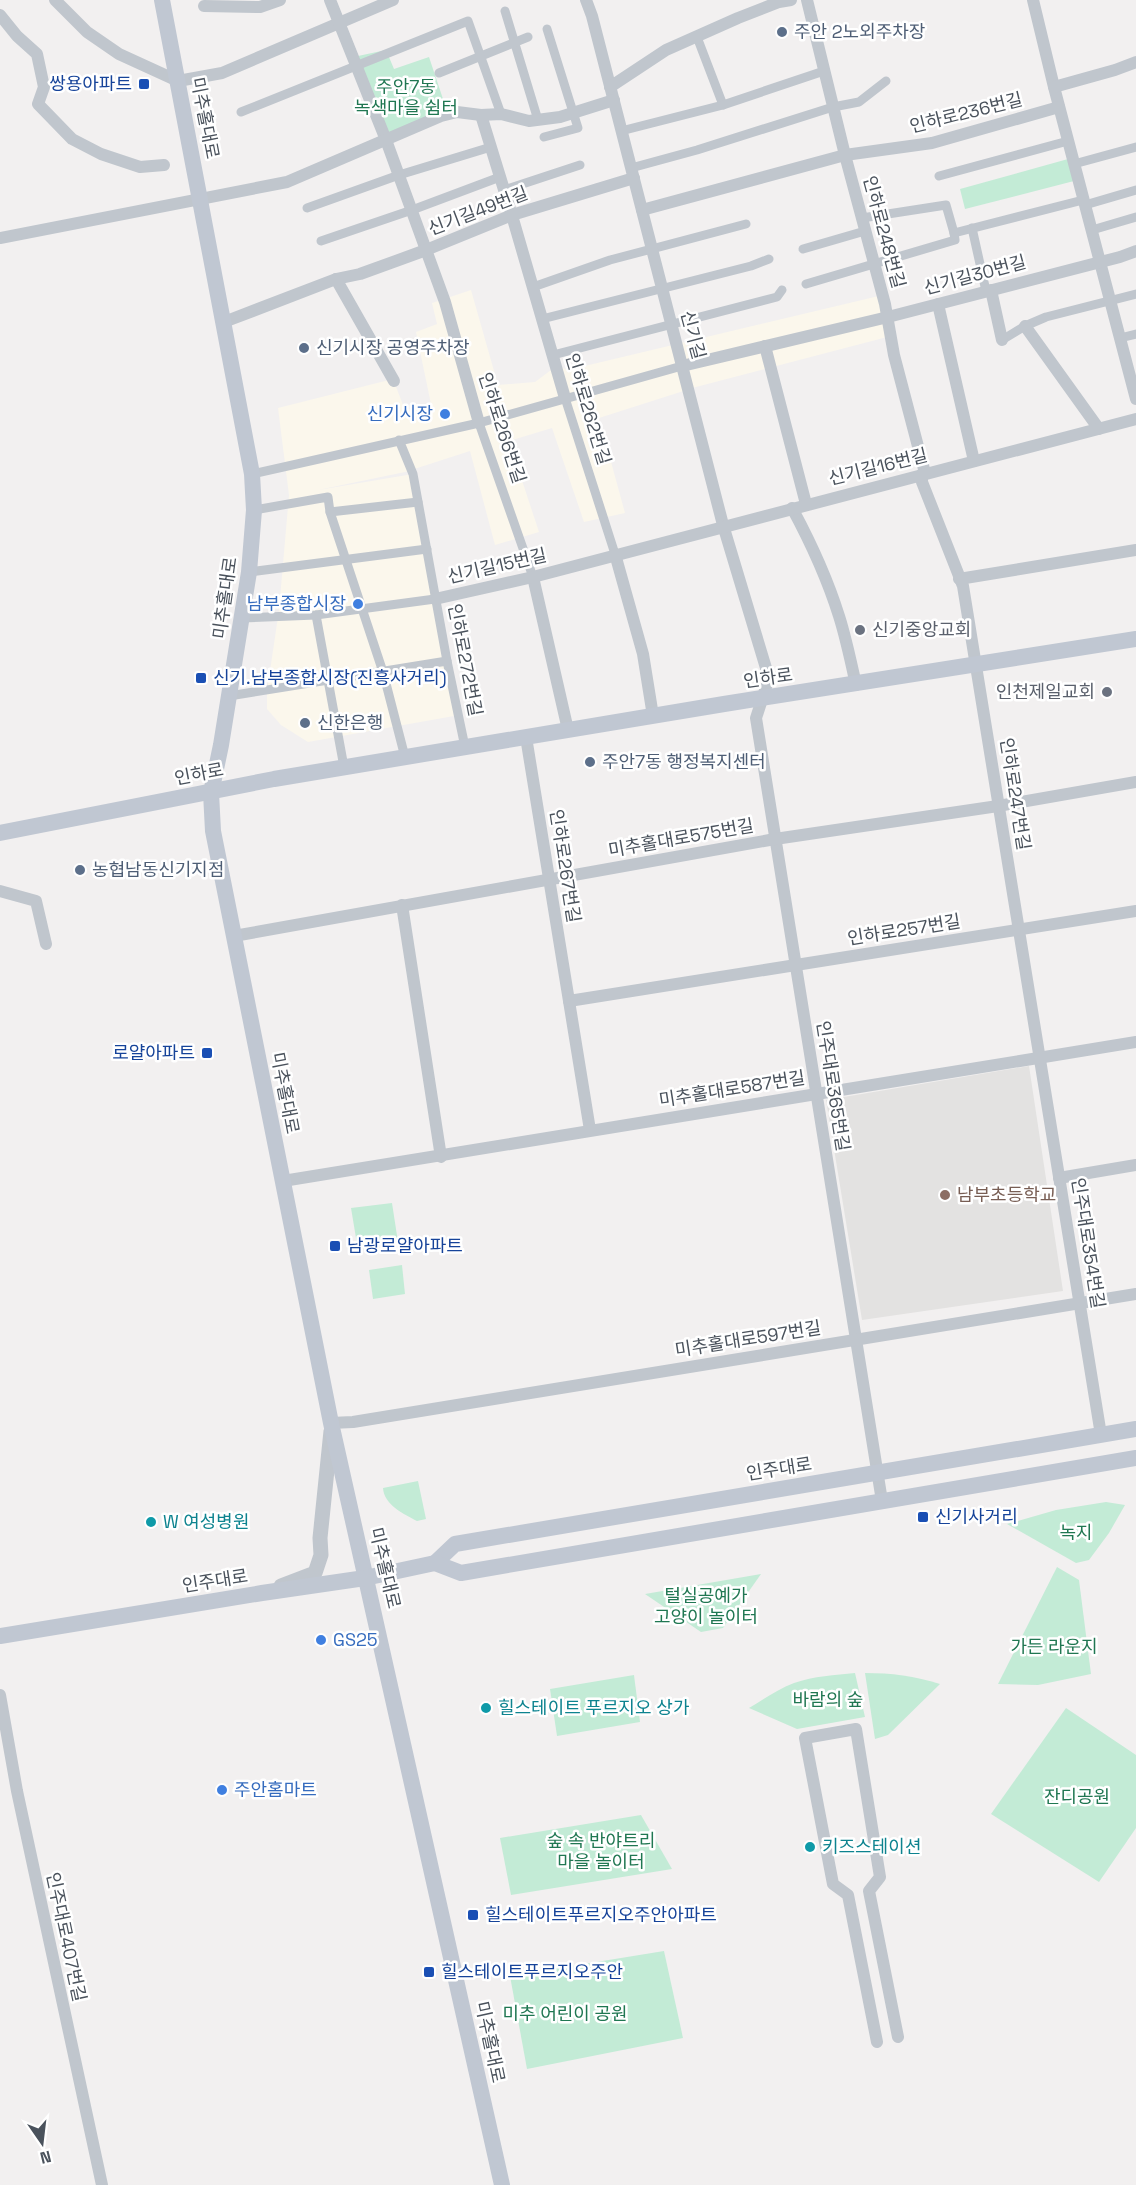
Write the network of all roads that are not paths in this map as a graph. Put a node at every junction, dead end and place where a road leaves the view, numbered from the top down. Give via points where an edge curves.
1 (55, 0) edge
2 (162, 0) edge
3 (280, 0) edge
4 (330, 0) edge
5 (393, 0) edge
6 (586, 0) edge
7 (791, 0) edge
8 (807, 0) edge
9 (1033, 0) edge
10 (204, 6) dead end
11 (505, 11) dead end
12 (0, 15) edge
13 (339, 23) junction
14 (547, 29) dead end
15 (528, 37) dead end
16 (697, 37) junction
17 (514, 42) junction
18 (481, 57) junction
19 (1136, 62) edge
20 (356, 65) junction
21 (824, 71) junction
22 (439, 73) dead end
23 (178, 81) junction
24 (886, 81) dead end
25 (610, 87) junction
26 (1054, 87) junction
27 (614, 100) junction
28 (723, 105) junction
29 (1059, 106) junction
30 (833, 107) junction
31 (241, 112) dead end
32 (574, 112) junction
33 (501, 114) junction
34 (481, 115) junction
35 (538, 120) junction
36 (621, 131) junction
37 (544, 137) dead end
38 (386, 140) junction
39 (1068, 141) junction
40 (491, 147) junction
41 (1136, 147) edge
42 (845, 155) junction
43 (1074, 164) junction
44 (164, 165) dead end
45 (580, 165) dead end
46 (632, 173) junction
47 (399, 175) junction
48 (939, 176) dead end
49 (500, 177) junction
50 (504, 190) junction
51 (1136, 190) edge
52 (200, 199) junction
53 (1084, 202) junction
54 (307, 208) dead end
55 (412, 210) junction
56 (642, 210) junction
57 (512, 215) junction
58 (1136, 217) edge
59 (746, 224) dead end
60 (864, 225) junction
61 (972, 228) junction
62 (1092, 230) junction
63 (954, 233) junction
64 (0, 238) edge
65 (321, 241) dead end
66 (652, 248) junction
67 (803, 249) dead end
68 (426, 250) junction
69 (1136, 251) edge
70 (769, 259) dead end
71 (1100, 261) junction
72 (874, 263) junction
73 (336, 279) junction
74 (806, 284) dead end
75 (533, 287) junction
76 (662, 289) junction
77 (782, 290) dead end
78 (988, 290) junction
79 (1136, 294) edge
80 (1110, 300) junction
81 (938, 304) junction
82 (888, 317) junction
83 (542, 319) junction
84 (224, 322) junction
85 (672, 325) junction
86 (1025, 326) junction
87 (1136, 334) edge
88 (1120, 338) junction
89 (1002, 340) joint
90 (765, 346) junction
91 (553, 355) junction
92 (682, 366) junction
93 (1133, 372) edge
94 (394, 381) dead end
95 (565, 398) junction
96 (1136, 399) edge
97 (1136, 419) edge
98 (479, 423) junction
99 (1099, 429) junction
100 (399, 440) junction
101 (974, 461) junction
102 (252, 474) junction
103 (923, 474) junction
104 (418, 502) junction
105 (806, 504) junction
106 (792, 508) junction
107 (254, 510) junction
108 (330, 512) junction
109 (723, 525) junction
110 (427, 549) junction
111 (1136, 550) edge
112 (615, 554) junction
113 (347, 558) junction
114 (249, 572) junction
115 (533, 577) junction
116 (959, 579) junction
117 (435, 599) junction
118 (362, 610) junction
119 (316, 615) junction
120 (243, 618) junction
121 (1136, 639) edge
122 (447, 662) junction
123 (975, 665) junction
124 (383, 672) junction
125 (769, 678) joint
126 (326, 681) junction
127 (856, 685) junction
128 (229, 696) junction
129 (762, 699) junction
130 (653, 716) junction
131 (568, 730) junction
132 (526, 737) junction
133 (465, 747) junction
134 (405, 757) junction
135 (344, 767) junction
136 (1136, 782) edge
137 (211, 792) junction
138 (999, 806) junction
139 (0, 833) edge
140 (774, 839) junction
141 (549, 880) junction
142 (0, 891) edge
143 (402, 904) junction
144 (1136, 911) edge
145 (1018, 930) junction
146 (234, 936) junction
147 (46, 944) dead end
148 (795, 965) junction
149 (569, 1001) junction
150 (1136, 1042) edge
151 (1040, 1058) junction
152 (816, 1094) junction
153 (590, 1130) junction
154 (441, 1156) junction
155 (1136, 1165) edge
156 (1059, 1178) junction
157 (283, 1181) junction
158 (1136, 1294) edge
159 (1079, 1303) junction
160 (856, 1340) junction
161 (332, 1422) junction
162 (1136, 1429) edge
163 (1101, 1435) junction
164 (1136, 1458) edge
165 (877, 1472) junction
166 (882, 1501) junction
167 (435, 1563) junction
168 (365, 1578) junction
169 (262, 1593) junction
170 (0, 1636) edge
171 (0, 1695) edge
172 (898, 2037) dead end
173 (877, 2042) dead end
174 (102, 2185) edge
175 (502, 2185) edge

1 - 23 street via 87,32 119,54
2 - 23 main road, 미추홀대로
3 - 10 street via 260,7
4 - 13 street, 인하로266번길
5 - 13 street
6 - 25 street, 신기길
7 - 16 street
8 - 21 street, 인하로248번길
9 - 26 street
11 - 17 street
12 - 44 street via 37,54 44,87 38,104 72,139 140,167
13 - 20 street, 인하로266번길
13 - 23 street via 222,73
14 - 32 street
15 - 17 street
16 - 25 street via 666,50
16 - 28 street
17 - 18 street
17 - 35 street
18 - 20 street via 468,21
18 - 22 street
18 - 33 street
19 - 26 street
20 - 31 street
20 - 38 street, 인하로266번길
21 - 28 street
21 - 30 street, 인하로248번길
23 - 52 main road, 미추홀대로
24 - 30 street via 859,102
25 - 27 street, 신기길
26 - 29 street
27 - 32 street
27 - 36 street, 신기길
28 - 36 street
29 - 39 street
29 - 42 street, 인하로236번길 via 932,143
30 - 42 street, 인하로248번길
30 - 46 street
32 - 35 street
32 - 37 street via 578,128
33 - 34 street
33 - 35 street via 529,122
34 - 38 street via 458,112 441,116
34 - 40 street, 인하로262번길
36 - 46 street, 신기길
38 - 47 street, 인하로266번길
38 - 52 street via 287,182
39 - 43 street
39 - 48 street
40 - 47 street
40 - 49 street, 인하로262번길
41 - 43 street
42 - 56 street, 인하로236번길
42 - 60 street, 인하로248번길
43 - 53 street
45 - 50 street
46 - 56 street, 신기길
46 - 57 street, 신기길49번길
47 - 54 street
47 - 55 street, 인하로266번길
49 - 50 street, 인하로262번길
49 - 55 street
50 - 57 street, 인하로262번길
51 - 53 street
52 - 64 street
52 - 84 main road, 미추홀대로
53 - 61 street
53 - 62 street
55 - 65 street
55 - 68 street, 인하로266번길
56 - 66 street, 신기길
57 - 68 street, 신기길49번길
57 - 75 street, 인하로262번길
58 - 62 street
59 - 66 street
60 - 63 street via 946,206
60 - 67 street
60 - 72 street, 인하로248번길
61 - 63 street
61 - 78 street
62 - 71 street
63 - 72 street via 955,240
66 - 75 street
66 - 76 street, 신기길
68 - 73 street, 신기길49번길
68 - 98 street, 인하로266번길
69 - 71 street, 신기길30번길
70 - 76 street
71 - 78 street, 신기길30번길
71 - 80 street
72 - 74 street
72 - 82 street, 인하로248번길
73 - 84 street, 신기길49번길
73 - 94 street
75 - 83 street, 인하로262번길
76 - 83 street
76 - 85 street, 신기길
77 - 85 street via 777,297
78 - 81 street, 신기길30번길
78 - 89 street
79 - 80 street
80 - 86 street
80 - 88 street
81 - 82 street, 신기길30번길
81 - 101 street
82 - 90 street, 신기길30번길
82 - 103 street, 인하로248번길
83 - 91 street, 인하로262번길
84 - 102 main road, 미추홀대로
85 - 91 street
85 - 92 street, 신기길
86 - 89 street
86 - 99 street
87 - 88 street
88 - 93 street
90 - 92 street, 신기길30번길
90 - 105 street
91 - 95 street, 인하로262번길
92 - 95 street
92 - 109 street, 신기길
93 - 96 street
95 - 98 street
95 - 112 street, 인하로262번길
97 - 99 street, 신기길16번길
98 - 100 street
98 - 115 street, 인하로266번길
99 - 101 street, 신기길16번길
100 - 102 street
100 - 104 street, 인하로272번길 via 413,474
101 - 103 street, 신기길16번길
102 - 107 main road, 미추홀대로
103 - 105 street, 신기길16번길
103 - 116 street, 인하로248번길 via 921,482
104 - 108 street
104 - 110 street, 인하로272번길
105 - 106 street, 신기길16번길
106 - 109 street, 신기길16번길
106 - 127 street via 814,550 840,618
107 - 108 street via 328,497
107 - 114 main road, 미추홀대로
108 - 113 street
109 - 112 street, 신기길15번길
109 - 125 street, 신기길
110 - 113 street
110 - 117 street, 인하로272번길
111 - 116 street
112 - 115 street, 신기길15번길
112 - 130 street, 인하로262번길 via 643,654
113 - 114 street
113 - 118 street
114 - 120 main road, 미추홀대로
115 - 117 street, 신기길15번길
115 - 131 street, 인하로266번길
116 - 123 street, 인하로248번길
117 - 118 street, 신기길15번길
117 - 122 street, 인하로272번길
118 - 119 street, 신기길15번길
118 - 124 street
119 - 120 street, 신기길15번길
119 - 126 street
120 - 128 main road, 미추홀대로
121 - 123 main road, 인하로
122 - 124 street
122 - 133 street, 인하로272번길
123 - 127 main road, 인하로
123 - 138 street, 인하로247번길
124 - 126 street
124 - 134 street
125 - 129 street, 인주대로365번길
126 - 128 street
126 - 135 street
127 - 129 main road, 인하로
128 - 137 main road, 미추홀대로
129 - 130 main road, 인하로
129 - 140 street, 인주대로365번길 via 756,718
130 - 131 main road, 인하로
131 - 132 main road, 인하로
132 - 133 main road, 인하로
132 - 141 street, 인하로267번길
133 - 134 main road, 인하로
134 - 135 main road, 인하로
135 - 137 main road, 인하로
136 - 138 street, 미추홀대로575번길
137 - 139 main road, 인하로
137 - 146 main road, 미추홀대로 via 213,831
138 - 140 street, 미추홀대로575번길
138 - 145 street, 인하로247번길
140 - 141 street, 미추홀대로575번길
140 - 148 street, 인주대로365번길
141 - 143 street, 미추홀대로575번길
141 - 149 street, 인하로267번길
142 - 147 street via 36,901
143 - 146 street, 미추홀대로575번길
143 - 154 street
144 - 145 street
145 - 148 street, 인하로257번길
145 - 151 street, 인하로247번길
146 - 157 main road, 미추홀대로
148 - 149 street
148 - 152 street, 인주대로365번길
149 - 153 street, 인하로267번길
150 - 151 street, 미추홀대로587번길
151 - 152 street, 미추홀대로587번길
151 - 156 street, 인주대로354번길
152 - 153 street, 미추홀대로587번길
152 - 160 street, 인주대로365번길
153 - 154 street, 미추홀대로587번길
154 - 157 street, 미추홀대로587번길
155 - 156 street
156 - 159 street, 인주대로354번길
157 - 161 main road, 미추홀대로
158 - 159 street, 미추홀대로597번길
159 - 160 street, 미추홀대로597번길
159 - 163 street, 인주대로354번길
160 - 161 street, 미추홀대로597번길 via 366,1420
160 - 165 street, 인주대로365번길
161 - 168 main road, 미추홀대로
161 - 169 street via 321,1556 315,1573
162 - 163 main road, 인주대로
163 - 165 main road, 인주대로
164 - 166 main road
165 - 166 street, 인주대로365번길
165 - 167 main road, 인주대로 via 455,1544
166 - 167 main road via 461,1573
167 - 168 main road, 인주대로
168 - 169 main road, 인주대로
168 - 175 main road, 미추홀대로
169 - 170 main road, 인주대로
171 - 174 street, 인주대로407번길 via 16,1791
172 - 173 street via 869,1891 880,1877 856,1729 804,1738 833,1884 848,1895

